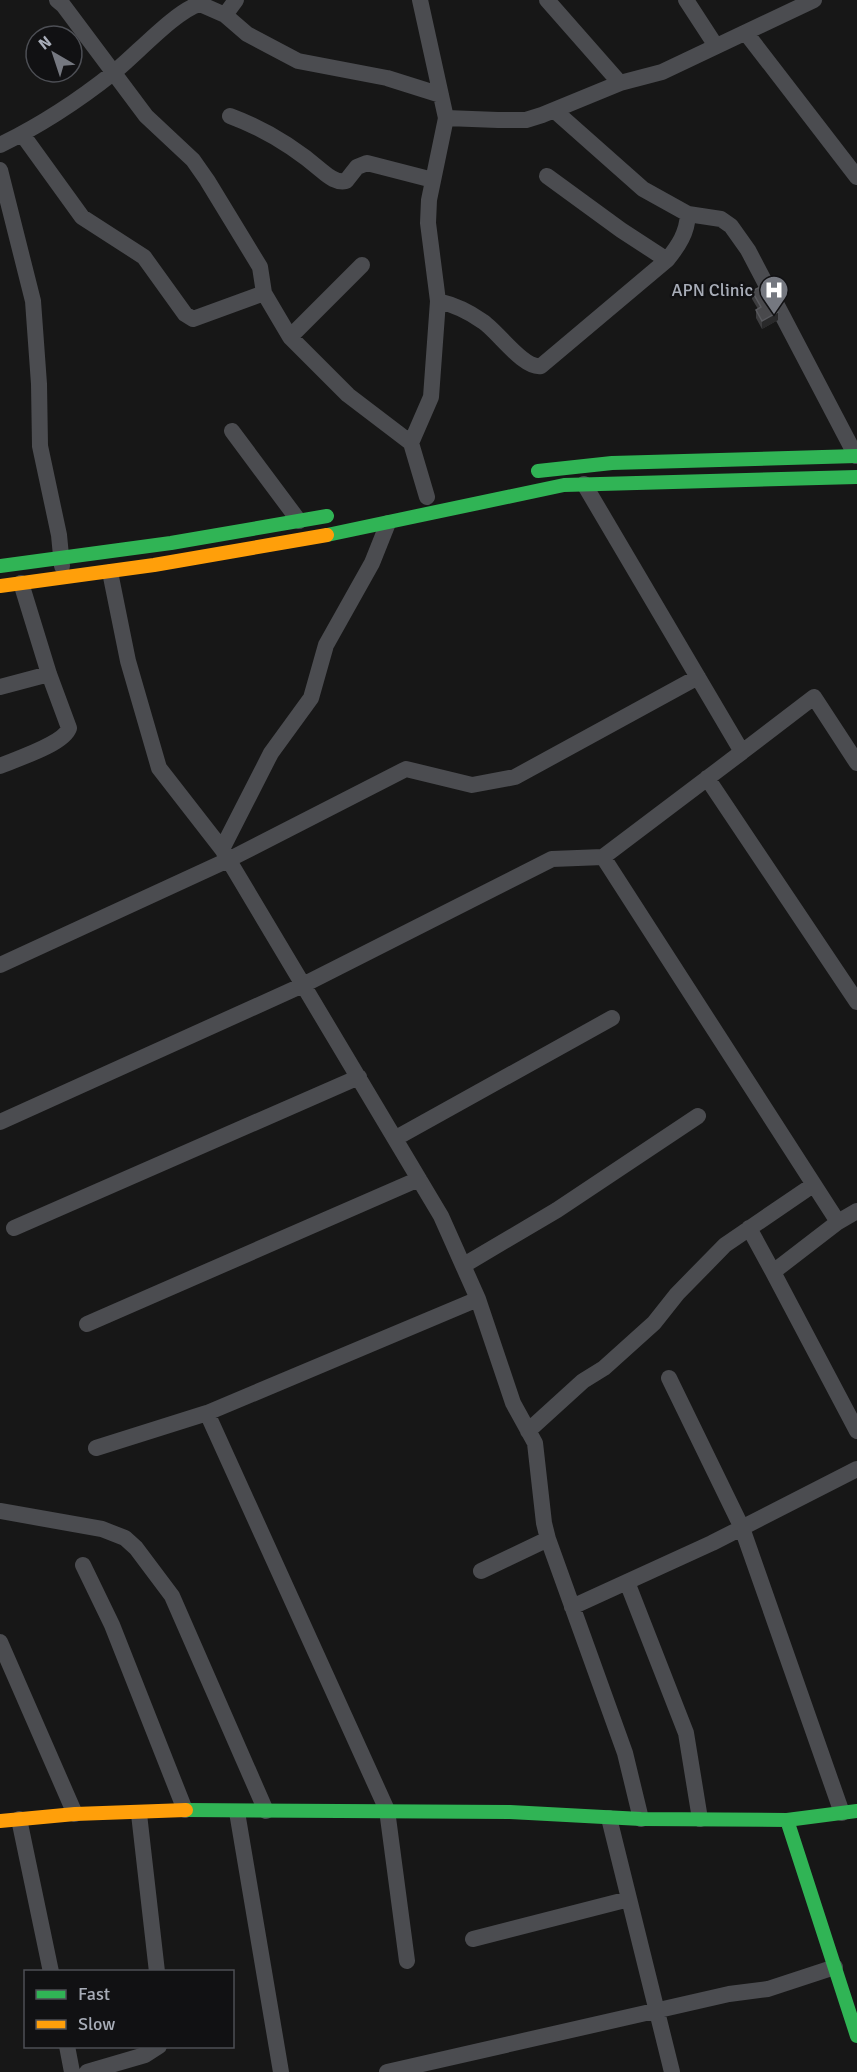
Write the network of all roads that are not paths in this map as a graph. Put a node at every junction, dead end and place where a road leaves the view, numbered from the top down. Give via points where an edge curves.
1 (57, 0) edge
2 (236, 0) edge
3 (420, 0) edge
4 (547, 0) edge
5 (686, 0) edge
6 (813, 0) edge
7 (225, 15) junction
8 (746, 33) junction
9 (716, 46) junction
10 (112, 73) junction
11 (620, 83) junction
12 (441, 95) junction
13 (555, 111) junction
14 (230, 116) dead end
15 (446, 118) junction
16 (22, 134) junction
17 (0, 145) edge
18 (0, 170) edge
19 (547, 176) dead end
20 (857, 177) edge
21 (433, 180) junction
22 (688, 213) junction
23 (667, 260) junction
24 (362, 265) dead end
25 (264, 293) junction
26 (438, 301) junction
27 (290, 337) junction
28 (232, 430) dead end
29 (411, 443) junction
30 (856, 456) edge
31 (524, 474) dead end
32 (857, 477) edge
33 (584, 484) junction
34 (433, 495) joint
35 (408, 501) dead end
36 (343, 513) dead end
37 (299, 521) junction
38 (388, 523) junction
39 (61, 558) junction
40 (0, 566) edge
41 (110, 572) junction
42 (64, 578) junction
43 (21, 583) junction
44 (0, 586) edge
45 (49, 674) junction
46 (698, 677) junction
47 (0, 687) edge
48 (742, 752) junction
49 (857, 763) edge
50 (0, 766) edge
51 (707, 778) junction
52 (225, 854) junction
53 (603, 857) junction
54 (0, 965) edge
55 (303, 985) junction
56 (857, 1002) edge
57 (612, 1018) dead end
58 (359, 1077) junction
59 (698, 1116) dead end
60 (0, 1122) edge
61 (396, 1138) junction
62 (419, 1179) junction
63 (813, 1185) junction
64 (857, 1211) edge
65 (838, 1222) junction
66 (15, 1228) dead end
67 (749, 1228) junction
68 (464, 1265) junction
69 (773, 1272) junction
70 (478, 1299) junction
71 (87, 1324) dead end
72 (669, 1378) dead end
73 (207, 1413) junction
74 (528, 1431) junction
75 (857, 1431) edge
76 (96, 1449) dead end
77 (857, 1469) edge
78 (0, 1511) edge
79 (742, 1528) junction
80 (548, 1539) junction
81 (82, 1565) dead end
82 (481, 1571) dead end
83 (627, 1582) junction
84 (572, 1607) junction
85 (0, 1642) edge
86 (185, 1810) junction
87 (387, 1810) junction
88 (266, 1811) junction
89 (237, 1812) junction
90 (850, 1812) edge
91 (75, 1814) junction
92 (139, 1814) junction
93 (609, 1818) junction
94 (641, 1819) junction
95 (19, 1820) junction
96 (700, 1820) junction
97 (787, 1820) junction
98 (0, 1821) edge
99 (629, 1899) junction
100 (474, 1939) dead end
101 (407, 1961) dead end
102 (835, 1967) junction
103 (51, 1970) edge
104 (157, 1970) edge
105 (657, 2011) junction
106 (857, 2036) edge
107 (67, 2048) edge
108 (156, 2048) edge
109 (72, 2072) edge
110 (87, 2072) edge
111 (281, 2072) edge
112 (387, 2072) edge
113 (670, 2072) edge

1 - 10 street
2 - 7 street
3 - 12 street
4 - 11 street
5 - 9 street
6 - 8 street
7 - 10 street via 207,6 193,6
7 - 12 street via 247,34 298,62 387,78
8 - 9 street
8 - 20 street
9 - 11 street via 662,72
10 - 16 street
10 - 25 street via 146,116 193,160 207,180 260,267
11 - 13 street
12 - 15 street
13 - 15 street via 526,120
13 - 22 street via 643,189
14 - 21 street via 257,126 303,154 335,180 346,181 357,167 367,163
15 - 21 street
16 - 17 street
16 - 25 street via 82,217 144,257 185,314 193,319
18 - 39 street via 33,301 40,446
19 - 23 street
21 - 26 street via 428,224
22 - 23 street via 682,240
22 - 30 street via 721,219 741,239
23 - 26 street via 541,366 530,365 484,322 457,306
24 - 27 street
25 - 27 street
26 - 29 street via 431,398
27 - 29 street via 348,395
28 - 37 street
29 - 34 street
30 - 31 main road via 612,463
32 - 33 main road
33 - 38 main road via 525,491
33 - 46 street
34 - 35 main road
36 - 37 main road
37 - 39 main road
38 - 41 main road
38 - 52 street via 372,563 326,645 311,698 271,753
39 - 40 main road
39 - 42 street
41 - 42 main road
41 - 52 street via 129,661 159,768
42 - 43 main road
43 - 44 main road
43 - 45 street
45 - 47 street
45 - 50 street via 68,720 68,733
46 - 48 street
46 - 52 street via 515,777 472,785 406,769
48 - 49 street via 814,697
48 - 51 street
51 - 53 street
51 - 56 street
52 - 54 street
52 - 55 street
53 - 55 street via 552,859
53 - 63 street via 798,1156
55 - 58 street
55 - 60 street
57 - 61 street
58 - 61 street
58 - 66 street
59 - 68 street via 557,1210
61 - 62 street
62 - 68 street
62 - 71 street
63 - 65 street
63 - 67 street
64 - 65 street
65 - 69 street
67 - 69 street
67 - 74 street via 725,1245 654,1323
68 - 70 street
69 - 75 street
70 - 73 street
70 - 74 street via 513,1403
72 - 79 street
73 - 76 street
73 - 87 street
74 - 80 street via 535,1443
77 - 79 street
78 - 88 street via 102,1528 125,1538 136,1548 172,1596
79 - 83 street
79 - 90 street
80 - 82 street
80 - 84 street
81 - 86 street via 112,1625
83 - 84 street
83 - 96 street via 686,1733
84 - 94 street via 625,1753
85 - 91 street
86 - 89 main road
86 - 92 main road
87 - 88 main road
87 - 93 main road
87 - 101 street
88 - 89 main road
89 - 111 street
90 - 97 main road
91 - 92 main road
91 - 95 main road
92 - 104 street
93 - 94 main road
93 - 99 street
94 - 96 main road
95 - 98 main road
95 - 103 street
96 - 97 main road
97 - 102 main road
99 - 100 street
99 - 105 street
102 - 105 street via 768,1989
102 - 106 main road
105 - 112 street
105 - 113 street
107 - 109 street
108 - 110 street via 145,2055

